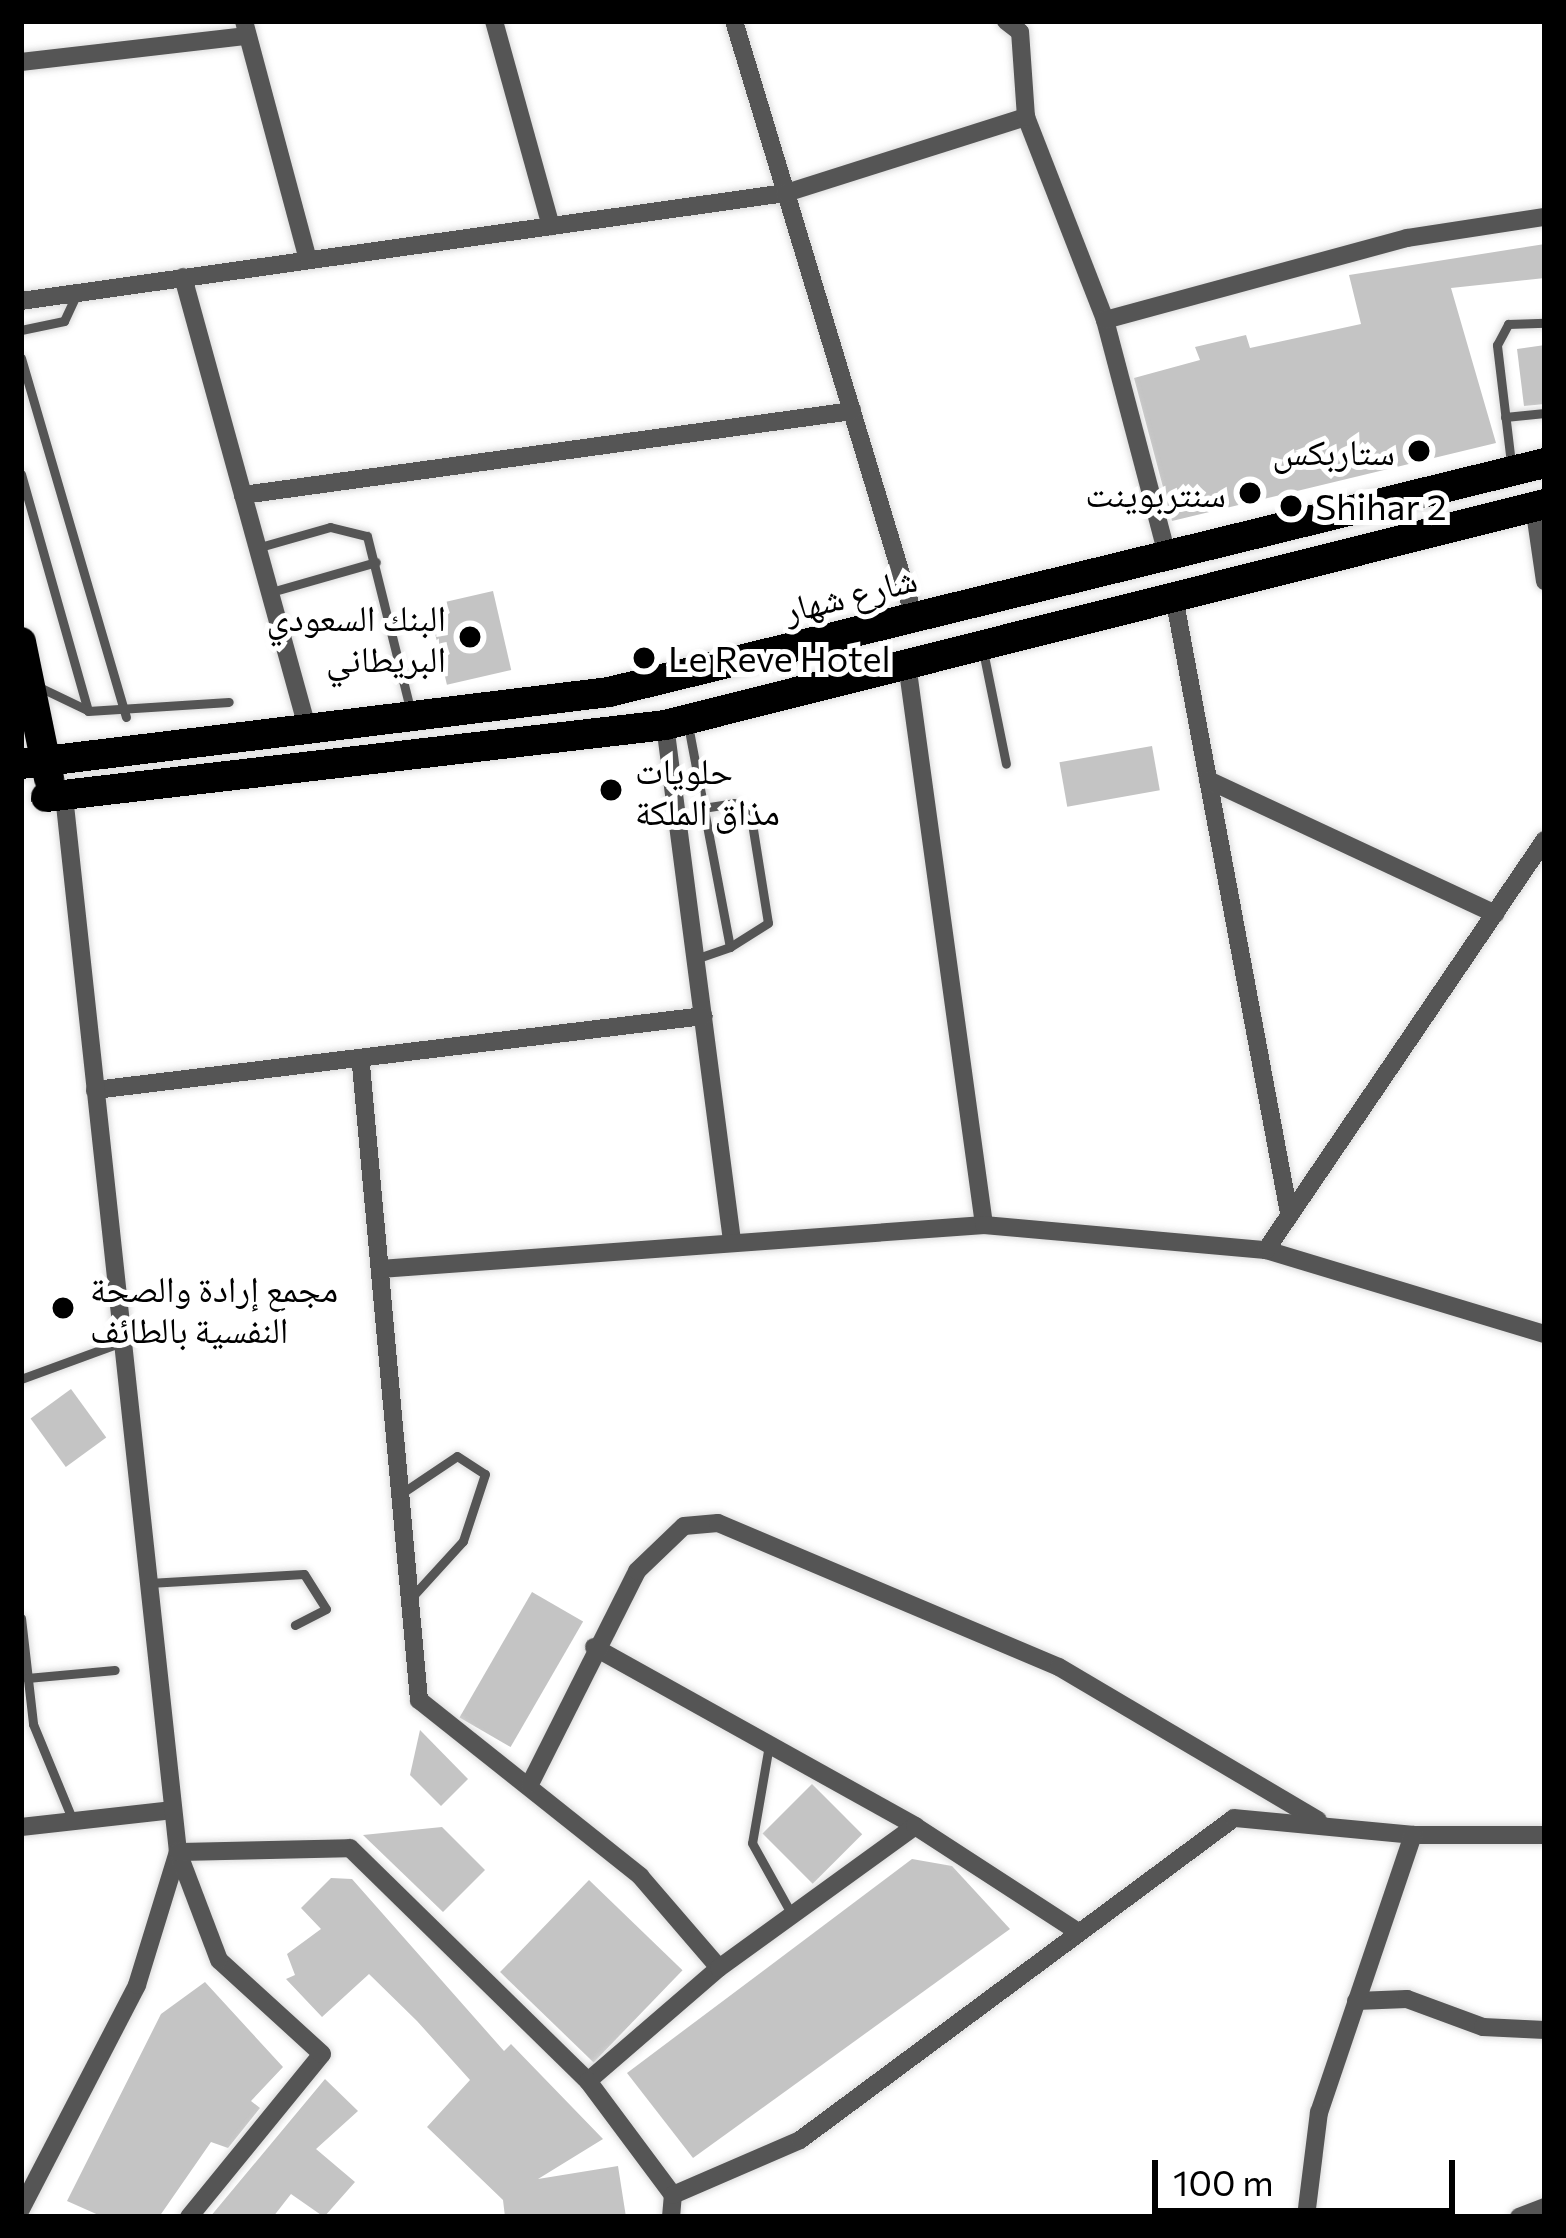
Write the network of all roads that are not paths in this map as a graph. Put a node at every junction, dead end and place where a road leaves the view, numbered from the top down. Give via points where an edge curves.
1 (494, 21) edge
2 (734, 21) edge
3 (1006, 21) edge
4 (246, 28) edge
5 (21, 62) edge
6 (1026, 117) junction
7 (786, 193) junction
8 (1545, 217) edge
9 (551, 226) junction
10 (308, 260) junction
11 (183, 277) junction
12 (77, 292) junction
13 (21, 301) edge
14 (1105, 320) junction
15 (1545, 323) edge
16 (21, 330) edge
17 (21, 358) edge
18 (852, 411) junction
19 (1545, 413) edge
20 (1505, 417) junction
21 (1545, 463) edge
22 (1512, 471) junction
23 (21, 474) edge
24 (243, 495) junction
25 (1539, 505) edge
26 (257, 548) junction
27 (1168, 558) junction
28 (376, 562) junction
29 (1545, 581) edge
30 (270, 592) junction
31 (1174, 597) junction
32 (914, 617) junction
33 (21, 642) edge
34 (982, 645) junction
35 (908, 664) junction
36 (32, 684) junction
37 (229, 702) dead end
38 (88, 711) junction
39 (411, 713) junction
40 (126, 717) junction
41 (676, 723) junction
42 (307, 725) junction
43 (31, 763) edge
44 (1006, 764) dead end
45 (1208, 780) junction
46 (55, 796) junction
47 (704, 808) junction
48 (1545, 840) edge
49 (1495, 914) junction
50 (730, 946) junction
51 (696, 958) junction
52 (704, 1016) junction
53 (362, 1065) junction
54 (95, 1090) junction
55 (1289, 1213) junction
56 (985, 1225) junction
57 (732, 1241) junction
58 (1266, 1250) junction
59 (380, 1269) junction
60 (1545, 1334) edge
61 (122, 1342) junction
62 (21, 1379) edge
63 (402, 1492) junction
64 (148, 1583) junction
65 (412, 1598) junction
66 (21, 1618) edge
67 (295, 1624) dead end
68 (594, 1646) junction
69 (115, 1670) dead end
70 (27, 1678) junction
71 (769, 1744) junction
72 (530, 1784) junction
73 (173, 1810) junction
74 (73, 1821) junction
75 (1323, 1822) junction
76 (914, 1826) junction
77 (21, 1827) edge
78 (1413, 1835) junction
79 (1545, 1835) edge
80 (178, 1852) junction
81 (792, 1915) junction
82 (1075, 1930) junction
83 (719, 1967) junction
84 (1356, 2002) junction
85 (1545, 2030) edge
86 (587, 2081) junction
87 (673, 2194) junction
88 (1545, 2207) edge
89 (21, 2209) edge
90 (189, 2217) edge
91 (671, 2217) edge
92 (1306, 2217) edge
93 (1519, 2217) edge

1 - 9 street
2 - 7 street
3 - 6 street via 1020,32
4 - 5 street
4 - 10 street
6 - 7 street
6 - 14 street
7 - 9 street
7 - 18 street
8 - 14 street via 1407,238
9 - 10 street
10 - 11 street
11 - 12 street
11 - 24 street
12 - 13 street
12 - 16 lane via 64,321
14 - 27 street
15 - 20 lane via 1499,334
17 - 40 lane
18 - 24 street
18 - 32 street
19 - 20 lane
20 - 22 lane
21 - 22 main road, شارع شهار
22 - 27 main road, شارع شهار
23 - 38 lane
24 - 26 street
25 - 29 street
25 - 31 main road
26 - 28 lane via 356,530
26 - 30 street
27 - 32 main road, شارع شهار
28 - 30 lane
28 - 39 lane
30 - 42 street
31 - 34 main road
31 - 45 street
32 - 39 main road, شارع شهار via 609,692
33 - 36 main road
34 - 35 main road
34 - 44 lane
35 - 41 main road
35 - 56 street
36 - 38 lane
36 - 43 main road
37 - 40 lane
38 - 40 lane
39 - 42 main road, شارع شهار
41 - 46 main road
41 - 47 lane
41 - 51 street
42 - 43 main road, شارع شهار
43 - 46 main road
45 - 49 street
45 - 55 street
46 - 54 street
47 - 50 lane
47 - 50 lane via 734,803 751,817 768,923
48 - 49 street
49 - 55 street
50 - 51 lane
51 - 52 street
52 - 53 street
52 - 57 street
53 - 54 street
53 - 59 street
54 - 61 street
55 - 58 street
56 - 57 street
56 - 58 street
57 - 59 street
58 - 60 street
59 - 63 street
61 - 62 lane
61 - 64 street
63 - 65 street
63 - 65 lane via 457,1456 485,1474 463,1540
64 - 67 lane via 304,1574 326,1609
64 - 73 street
65 - 72 street via 419,1700
66 - 70 lane
68 - 71 street
68 - 72 street
68 - 75 street via 663,1543 684,1526 718,1523 1059,1667
69 - 70 lane
70 - 74 lane via 37,1741
71 - 76 street
71 - 81 lane via 752,1843
72 - 83 street via 640,1876
73 - 74 street
73 - 80 street
74 - 77 street
75 - 78 street
75 - 82 street via 1234,1818
76 - 81 street
76 - 82 street
78 - 79 street
78 - 84 street
80 - 86 street via 350,1848
80 - 89 street via 137,1985
80 - 90 street via 219,1960 322,2054
81 - 83 street
82 - 87 street via 800,2140
83 - 86 street
84 - 85 street via 1407,1999 1483,2027
84 - 92 street via 1318,2112
86 - 87 street
87 - 91 street
88 - 93 street

